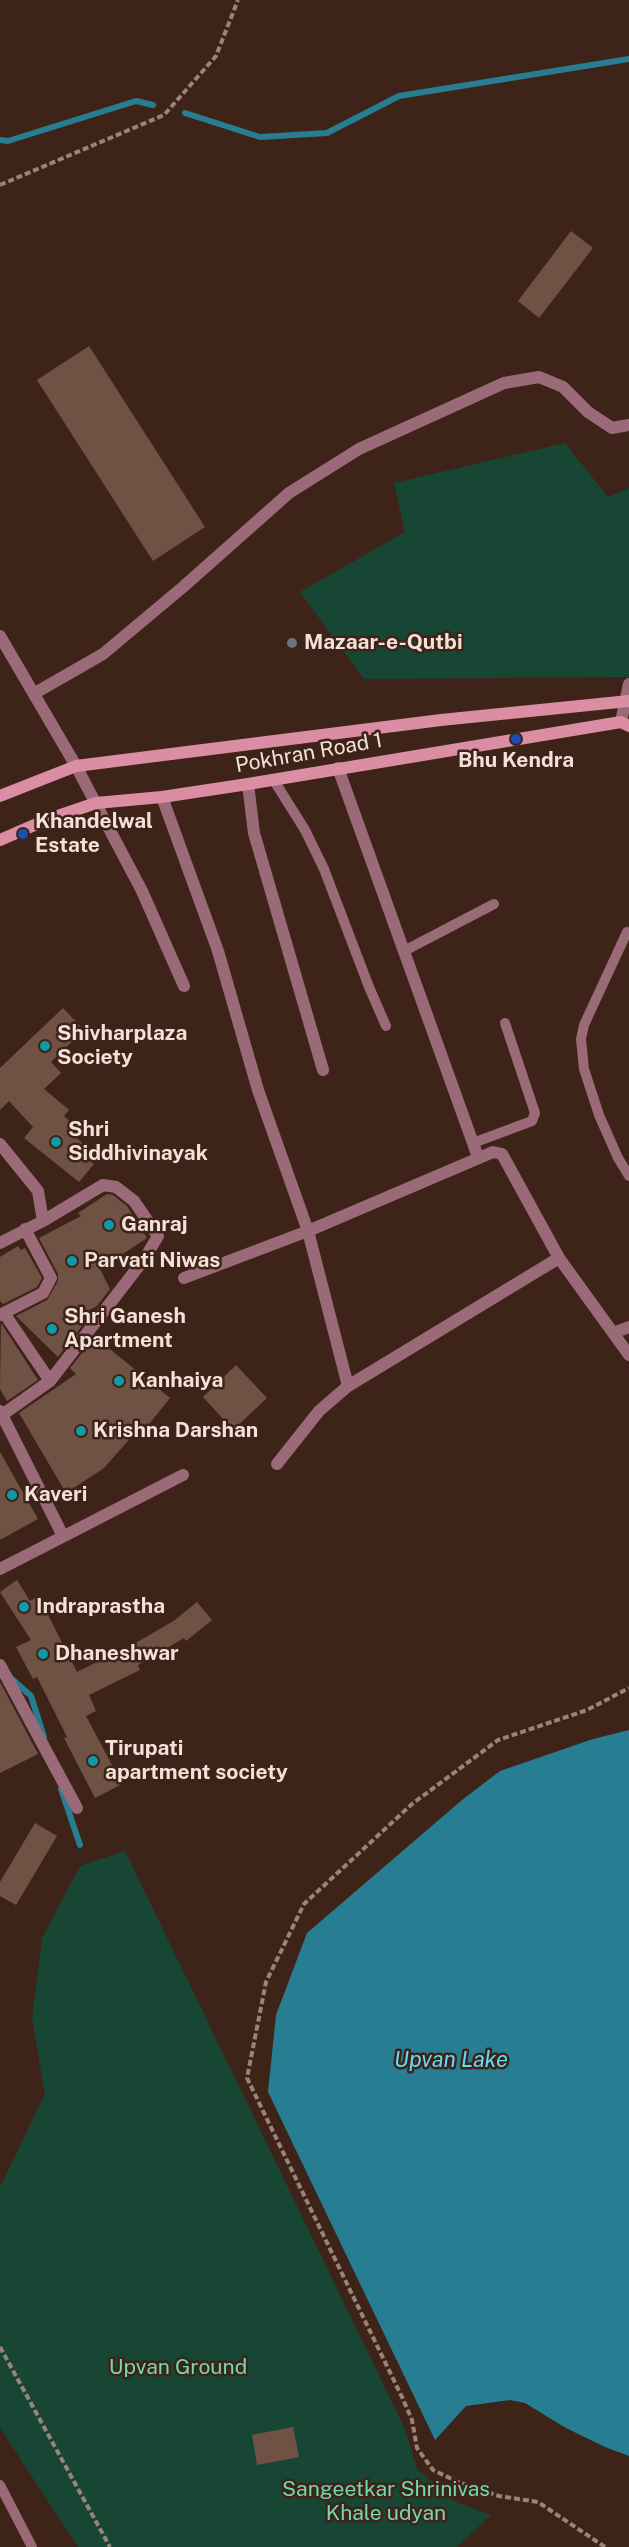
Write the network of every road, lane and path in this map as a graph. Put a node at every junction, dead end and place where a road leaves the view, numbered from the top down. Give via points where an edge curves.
1 (238, 0) edge
2 (0, 185) edge
3 (629, 425) edge
4 (0, 636) edge
5 (629, 684) edge
6 (35, 693) junction
7 (628, 700) edge
8 (625, 724) edge
9 (76, 766) junction
10 (338, 768) junction
11 (273, 779) junction
12 (248, 784) junction
13 (0, 796) edge
14 (162, 796) junction
15 (96, 802) junction
16 (0, 840) edge
17 (494, 904) dead end
18 (627, 932) dead end
19 (404, 951) junction
20 (184, 986) dead end
21 (505, 1023) dead end
22 (386, 1026) dead end
23 (323, 1070) dead end
24 (473, 1143) junction
25 (0, 1144) edge
26 (478, 1157) junction
27 (629, 1176) edge
28 (43, 1221) junction
29 (26, 1228) junction
30 (308, 1231) junction
31 (0, 1243) edge
32 (559, 1258) junction
33 (184, 1278) dead end
34 (2, 1314) edge
35 (629, 1327) edge
36 (613, 1334) junction
37 (629, 1355) edge
38 (50, 1381) junction
39 (348, 1386) junction
40 (1, 1413) edge
41 (277, 1464) dead end
42 (183, 1475) dead end
43 (63, 1536) junction
44 (0, 1569) edge
45 (0, 1665) edge
46 (629, 1688) edge
47 (77, 1808) dead end
48 (0, 2347) edge
49 (0, 2485) edge
50 (32, 2547) edge
51 (110, 2547) edge
52 (605, 2547) edge

1 - 2 path via 216,56 164,115
3 - 6 street via 612,428 588,412 563,387 539,376 504,383 359,449 289,493 103,654
4 - 6 street
5 - 7 street
6 - 9 street
7 - 8 street
7 - 9 main road, Pokhran Road 1
8 - 10 main road, Pokhran Road 1
9 - 13 main road, Pokhran Road 1
9 - 15 street
10 - 11 main road, Pokhran Road 1
10 - 19 street
11 - 12 main road, Pokhran Road 1
11 - 22 lane via 324,869
12 - 14 main road, Pokhran Road 1
12 - 23 street via 254,833
14 - 15 main road, Pokhran Road 1
14 - 30 street via 218,951 258,1090
15 - 16 main road, Pokhran Road 1
15 - 20 street via 142,891
17 - 19 lane
18 - 27 lane via 581,1039 584,1070 599,1115
19 - 24 street
21 - 24 lane via 535,1113 532,1120
24 - 26 street
25 - 28 street via 38,1191
26 - 30 street
26 - 32 street via 493,1152 502,1154
28 - 29 street
28 - 38 street via 103,1185 117,1187 134,1201 158,1236
29 - 31 street
29 - 34 street via 51,1278 43,1293
30 - 33 street
30 - 39 street
32 - 36 street
32 - 39 street
34 - 38 street
35 - 36 street
36 - 37 street
38 - 40 street
39 - 41 street via 320,1411
40 - 43 street
42 - 43 street
43 - 44 street
45 - 47 street
46 - 52 path via 587,1710 498,1740 412,1804 304,1904 266,1982 247,2078 402,2397 412,2420 417,2448 434,2470 498,2496 538,2502
48 - 51 path
49 - 50 lane

